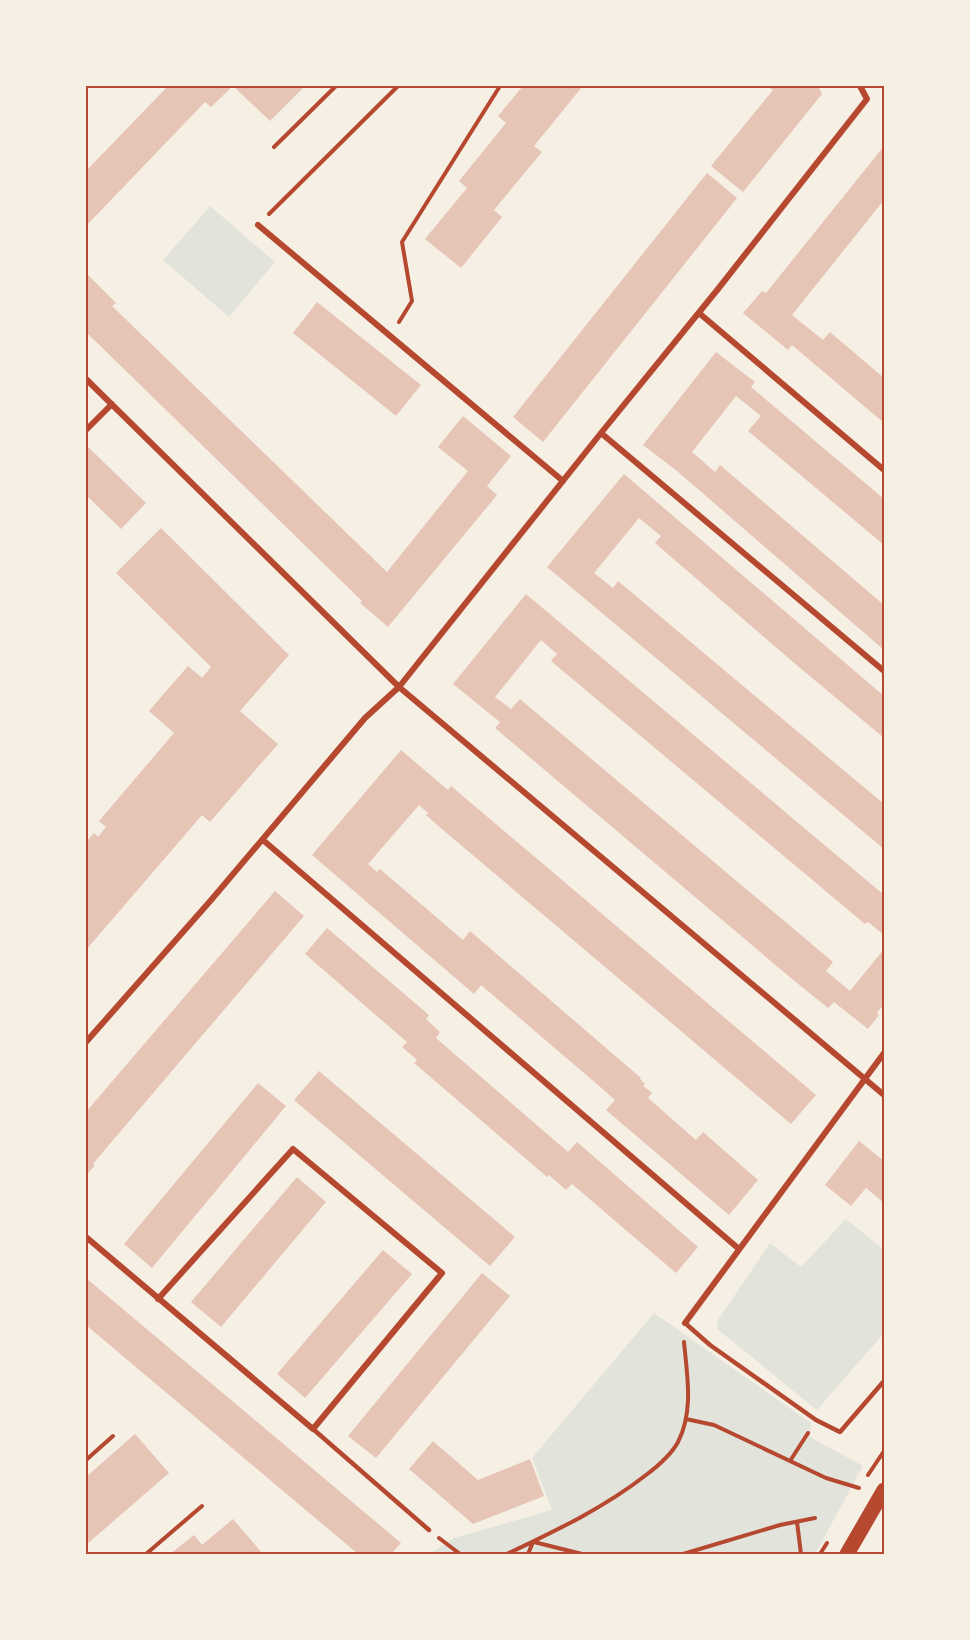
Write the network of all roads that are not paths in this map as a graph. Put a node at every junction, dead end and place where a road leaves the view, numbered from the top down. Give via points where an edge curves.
1 (860, 86) edge
2 (258, 225) road end
3 (699, 313) junction
4 (86, 379) edge
5 (112, 404) junction
6 (86, 430) edge
7 (601, 433) junction
8 (885, 470) edge
9 (563, 481) junction
10 (885, 671) edge
11 (399, 687) junction
12 (263, 840) junction
13 (86, 1042) edge
14 (885, 1053) edge
15 (866, 1079) junction
16 (885, 1095) edge
17 (86, 1237) edge
18 (739, 1249) junction
19 (158, 1299) junction
20 (685, 1323) joint
21 (885, 1381) edge
22 (313, 1430) junction
23 (885, 1490) edge
24 (429, 1530) road end
25 (847, 1554) edge

1 - 3 street via 867,99
2 - 9 street
3 - 7 street
3 - 8 street
4 - 5 street
5 - 6 street
5 - 11 street
7 - 9 street
7 - 10 street
9 - 11 street
11 - 12 street via 364,718
11 - 15 street
12 - 13 street
12 - 18 street
14 - 15 street
15 - 16 street
15 - 18 street
17 - 19 street
18 - 20 street
19 - 22 street
19 - 22 street via 293,1149 442,1273
20 - 21 lane via 816,1420 840,1432
22 - 24 lane
23 - 25 main road

